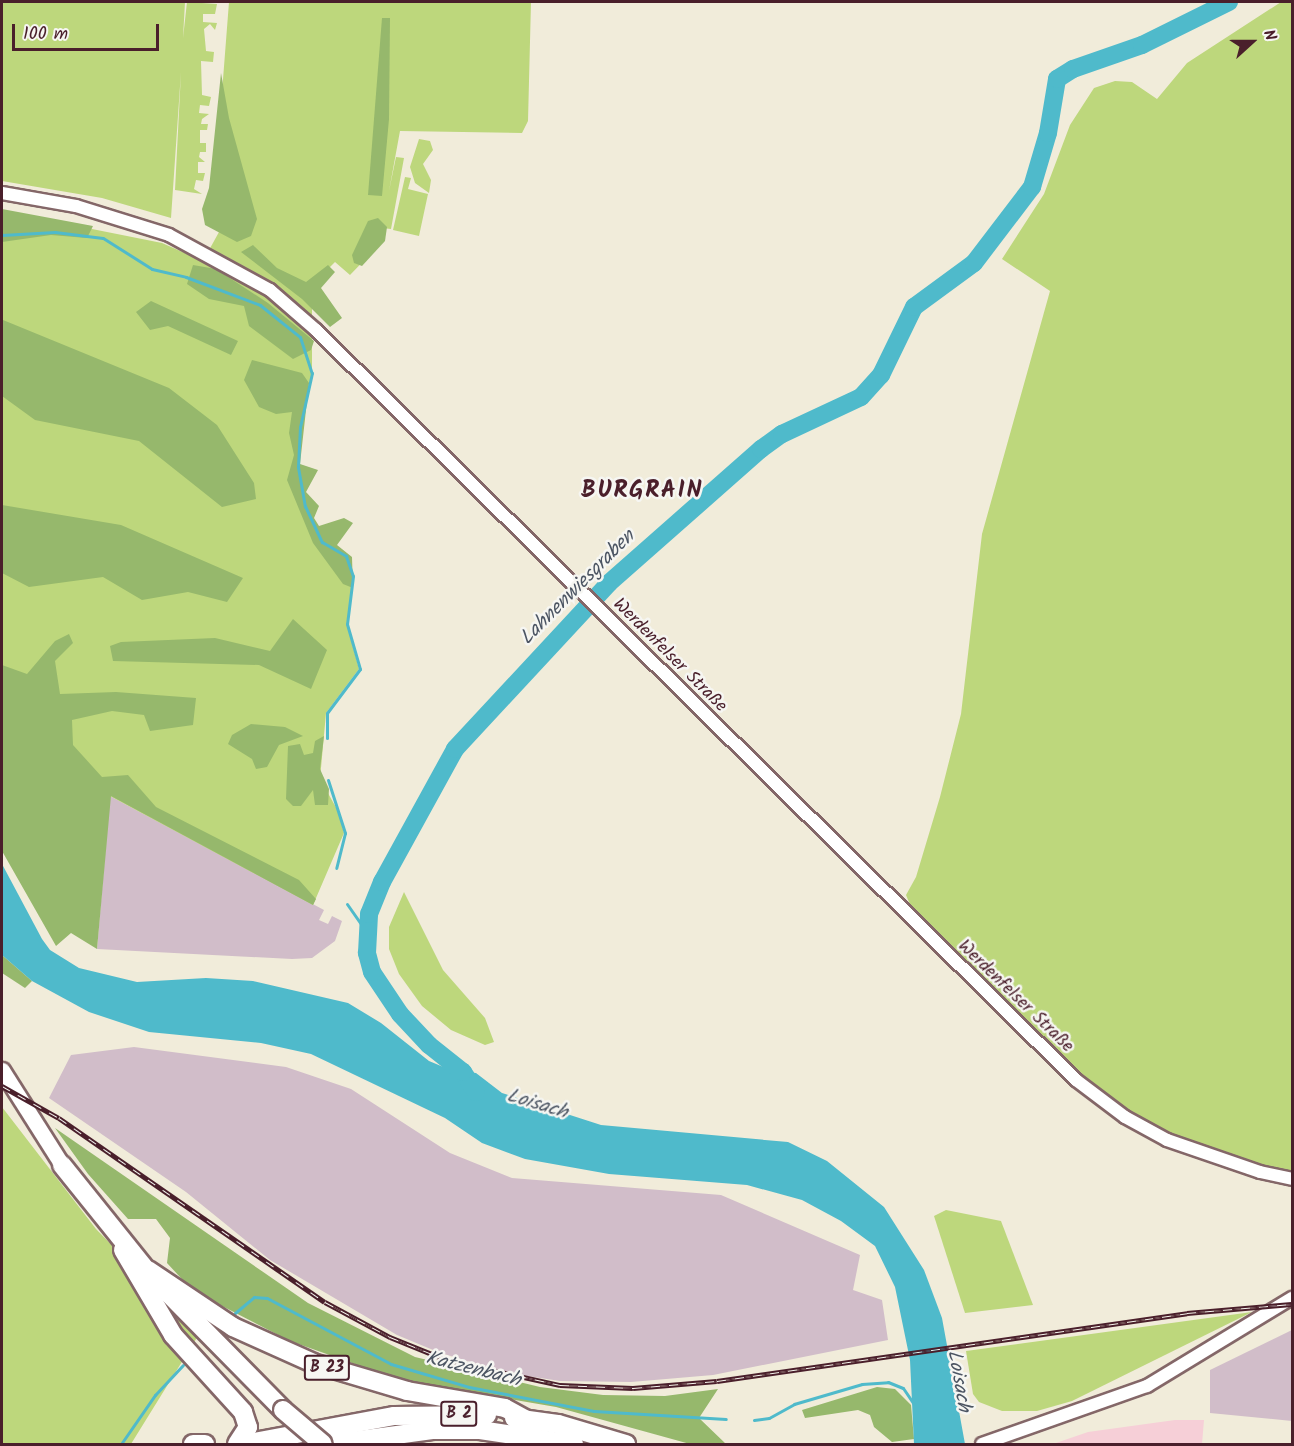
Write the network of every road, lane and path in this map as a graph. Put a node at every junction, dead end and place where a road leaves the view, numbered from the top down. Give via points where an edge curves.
1 (2, 193) edge
2 (2, 1070) edge
3 (62, 1166) joint
4 (1293, 1179) edge
5 (116, 1234) junction
6 (148, 1270) junction
7 (1293, 1298) edge
8 (526, 1433) edge
9 (193, 1444) edge
10 (205, 1444) edge
11 (237, 1444) edge
12 (243, 1444) edge
13 (323, 1444) edge
14 (330, 1444) edge
15 (574, 1444) edge
16 (626, 1444) edge
17 (982, 1444) edge

1 - 4 street, Werdenfelser Straße via 76,206 169,235 270,290 316,330 1076,1080 1125,1117 1167,1140 1260,1172
2 - 3 main road, B 23
3 - 5 highway, B 23
5 - 6 highway, B 23
5 - 11 highway, B 23 via 133,1273 173,1335 243,1412 248,1427
6 - 8 highway, B 23 via 233,1327 313,1364 407,1391 505,1408
6 - 13 highway, B 23, bridge via 283,1410
7 - 17 street via 1158,1382
8 - 12 highway, B 2 via 434,1414 394,1416
8 - 14 highway, B 2 via 434,1430
8 - 15 highway, B 2
8 - 16 highway, B 2
9 - 10 highway

